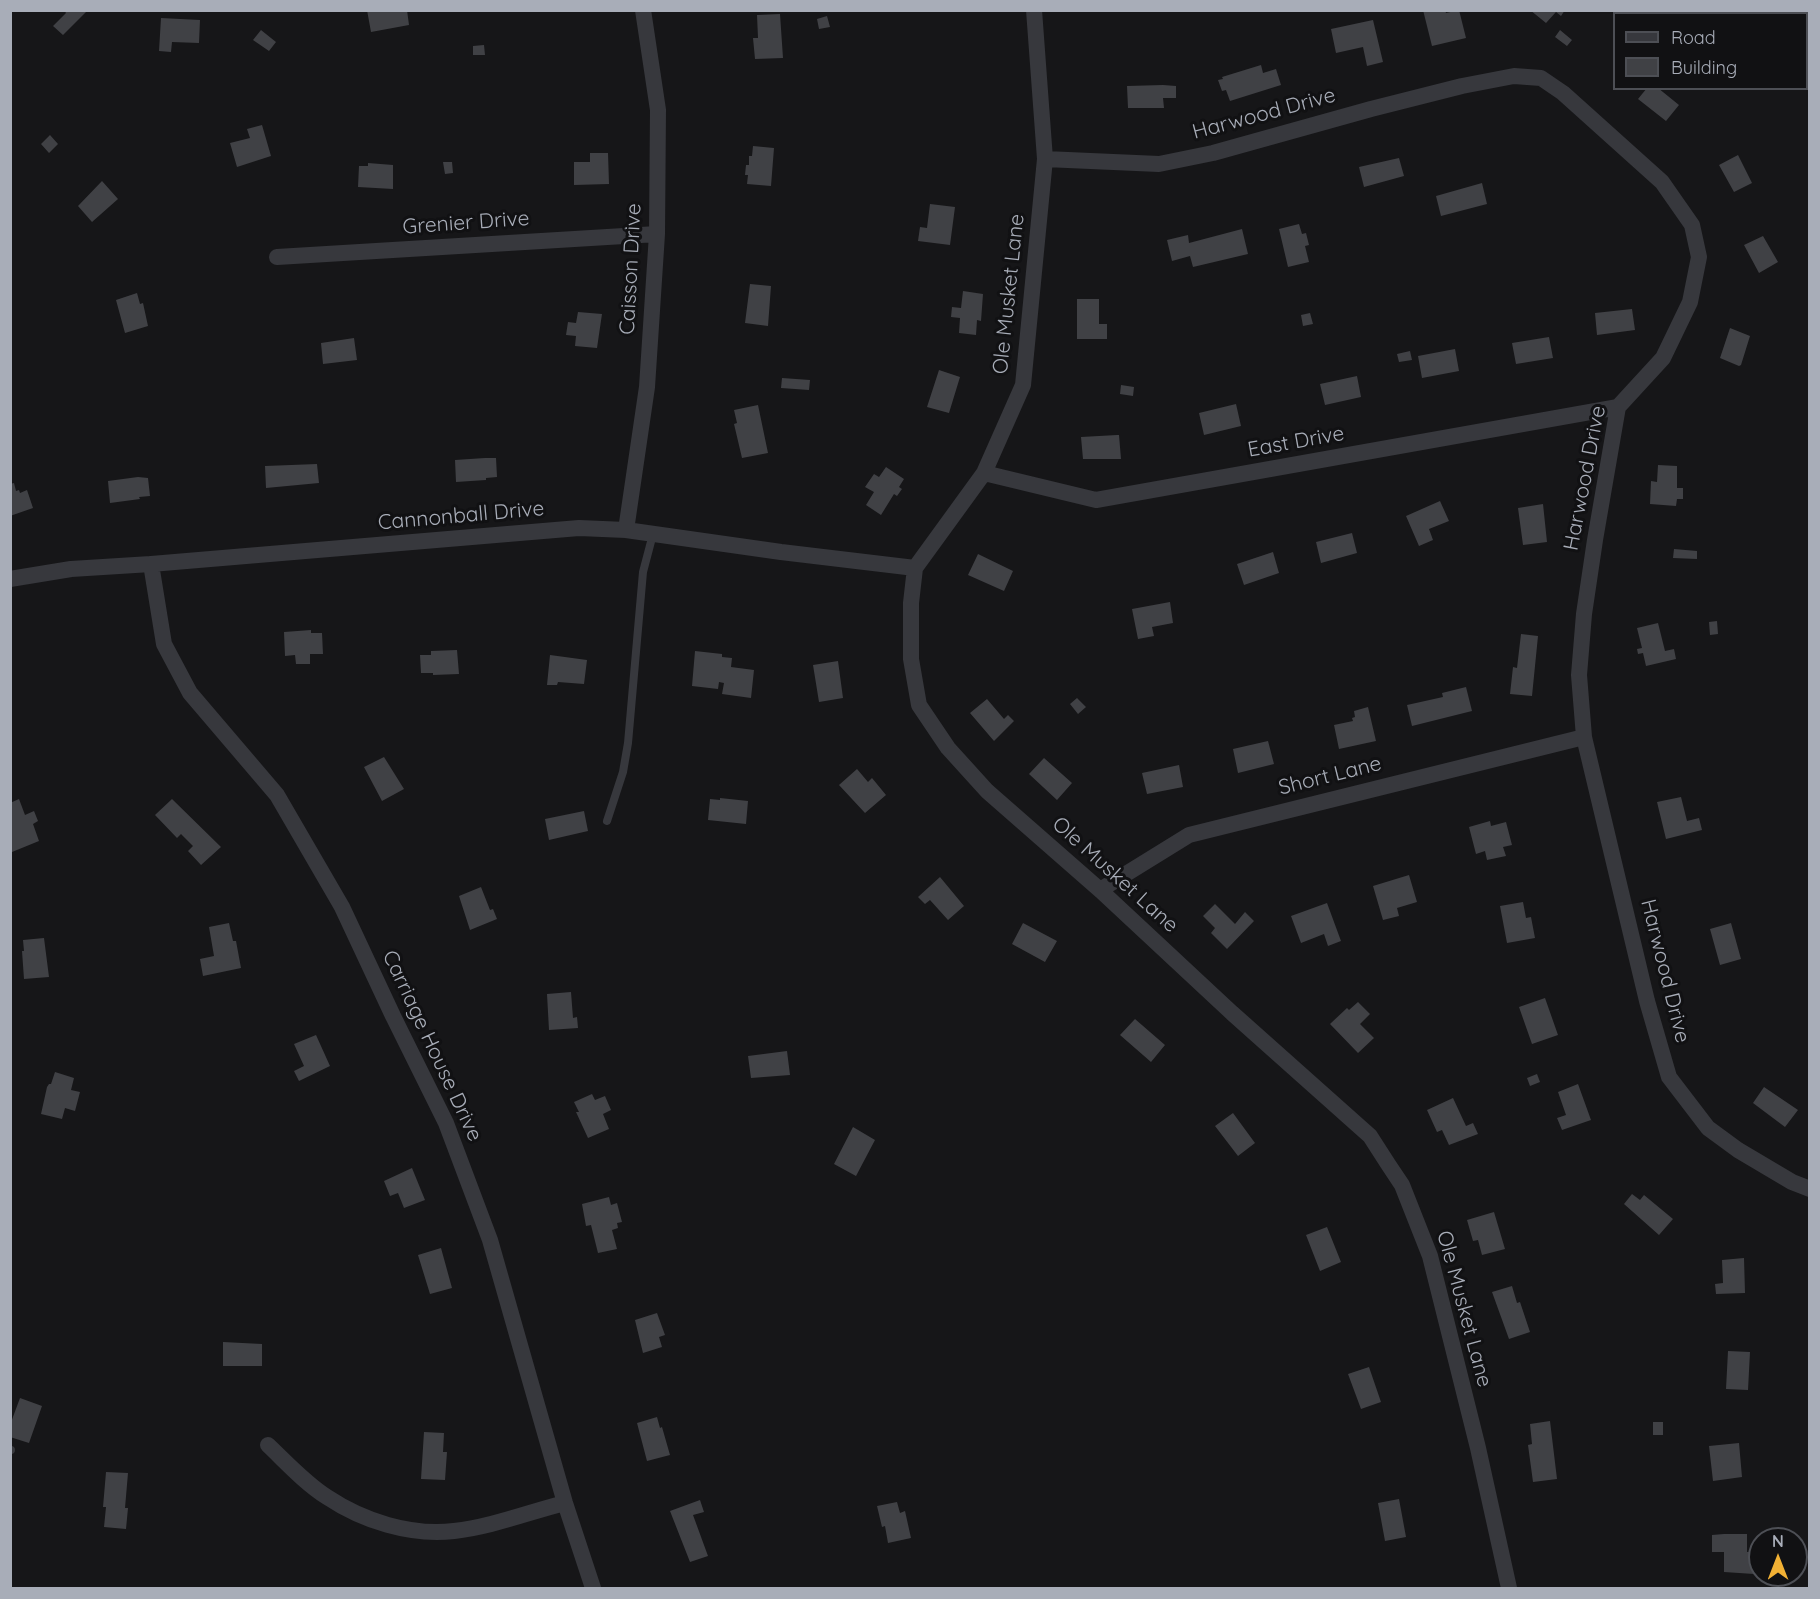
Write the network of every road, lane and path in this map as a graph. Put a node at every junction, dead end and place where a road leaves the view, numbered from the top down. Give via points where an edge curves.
1 (643, 10) edge
2 (1034, 10) edge
3 (1045, 159) junction
4 (657, 234) junction
5 (278, 257) dead end
6 (1618, 407) junction
7 (984, 473) junction
8 (626, 530) junction
9 (653, 534) junction
10 (151, 564) junction
11 (915, 568) junction
12 (10, 579) edge
13 (1584, 737) junction
14 (606, 821) dead end
15 (1100, 890) junction
16 (1809, 1189) edge
17 (268, 1445) dead end
18 (565, 1503) junction
19 (593, 1588) edge
20 (1509, 1588) edge

1 - 4 street, Caisson Drive via 658,110
2 - 3 street
3 - 6 street, Harwood Drive via 1159,164 1462,86 1514,76 1541,78 1581,108 1662,182 1692,225 1699,257 1690,302 1663,358
3 - 7 street, Ole Musket Lane via 1023,385
4 - 5 street, Grenier Drive
4 - 8 street, Caisson Drive via 646,387
6 - 7 street, East Drive via 1096,500
6 - 13 street, Harwood Drive via 1584,614 1580,675
7 - 11 street, Ole Musket Lane
8 - 9 street, Cannonball Drive
8 - 10 street, Cannonball Drive via 579,528
9 - 11 street, Cannonball Drive
9 - 14 lane via 643,573 628,743 623,772
10 - 12 street, Cannonball Drive via 71,568
10 - 18 street, Carriage House Drive via 164,644 190,693 278,795 342,907 446,1123 490,1240
11 - 15 street, Ole Musket Lane via 911,659 919,705 948,748 987,791
13 - 15 street, Short Lane via 1189,835
13 - 16 street, Harwood Drive via 1669,1077 1708,1128 1738,1150
15 - 20 street, Ole Musket Lane via 1370,1136 1402,1185 1430,1256
17 - 18 street via 327,1497 354,1512 409,1530 453,1532
18 - 19 street, Carriage House Drive

